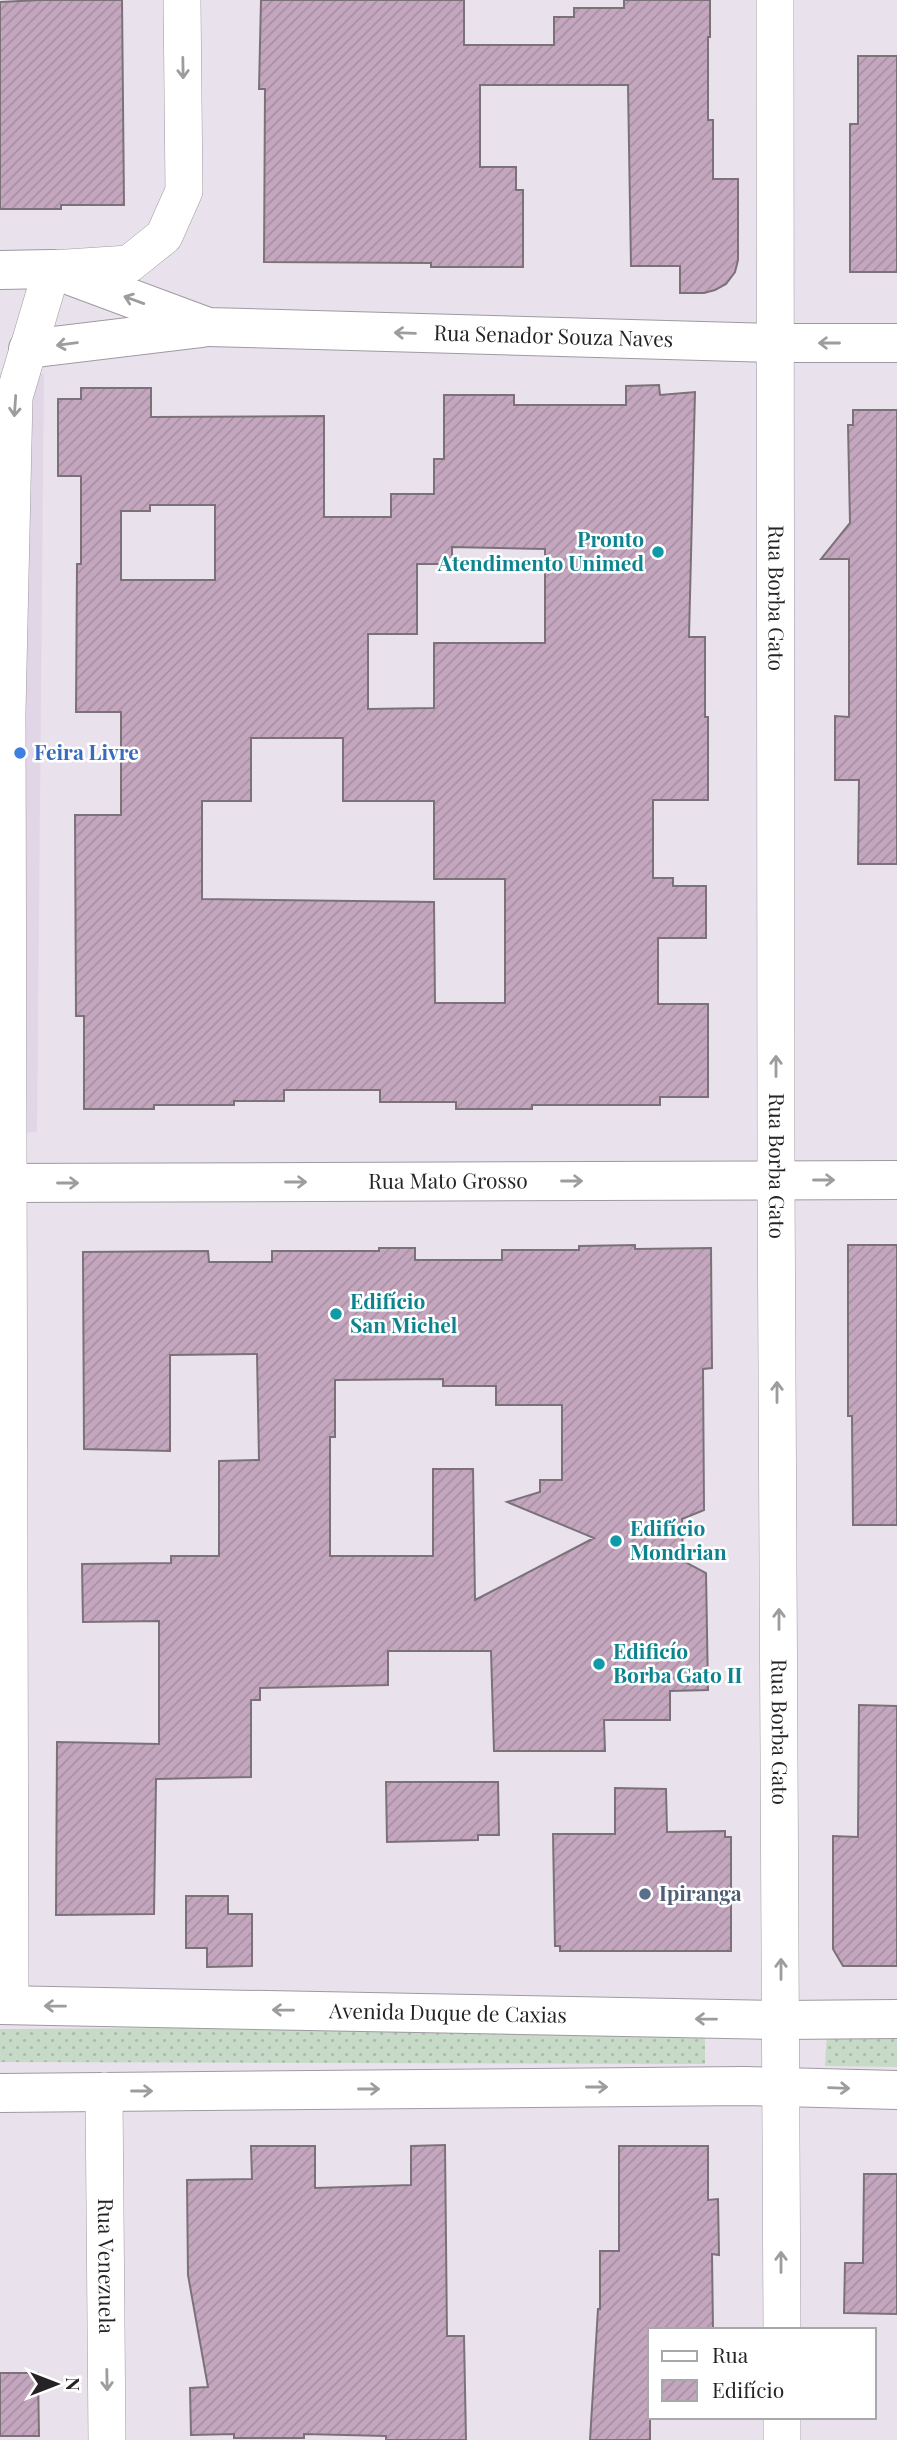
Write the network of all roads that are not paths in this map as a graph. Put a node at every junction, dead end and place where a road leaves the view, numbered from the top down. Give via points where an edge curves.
1 (182, 0) edge
2 (775, 0) edge
3 (52, 269) junction
4 (0, 270) edge
5 (208, 327) junction
6 (776, 342) junction
7 (897, 343) edge
8 (28, 349) junction
9 (3, 712) edge
10 (776, 1180) junction
11 (897, 1180) edge
12 (5, 1183) edge
13 (5, 2005) edge
14 (897, 2019) edge
15 (781, 2021) junction
16 (781, 2086) junction
17 (897, 2090) edge
18 (104, 2091) junction
19 (0, 2094) edge
20 (782, 2328) edge
21 (782, 2419) edge
22 (107, 2440) edge
23 (782, 2440) edge

1 -> 3 street via 184,191 164,236 129,264
2 - 6 street, Rua Borba Gato
3 - 4 main road, Rua Senador Souza Naves
5 -> 3 main road, Rua Senador Souza Naves
3 - 8 street
6 -> 5 main road, Rua Senador Souza Naves
5 -> 8 main road, Rua Senador Souza Naves
7 -> 6 main road, Rua Senador Souza Naves
10 -> 6 street, Rua Borba Gato
8 -> 9 street via 14,397
9 - 12 street
10 -> 11 main road, Rua Mato Grosso
12 -> 10 main road, Rua Mato Grosso
15 -> 10 street, Rua Borba Gato
12 - 13 street
15 -> 13 main road, Avenida Duque de Caxias
14 - 15 main road, Avenida Duque de Caxias
15 - 16 street, Rua Borba Gato
16 -> 17 main road
18 -> 16 main road
20 -> 16 street, Rua Borba Gato
18 - 19 main road
18 -> 22 street, Rua Venezuela
21 - 23 street

